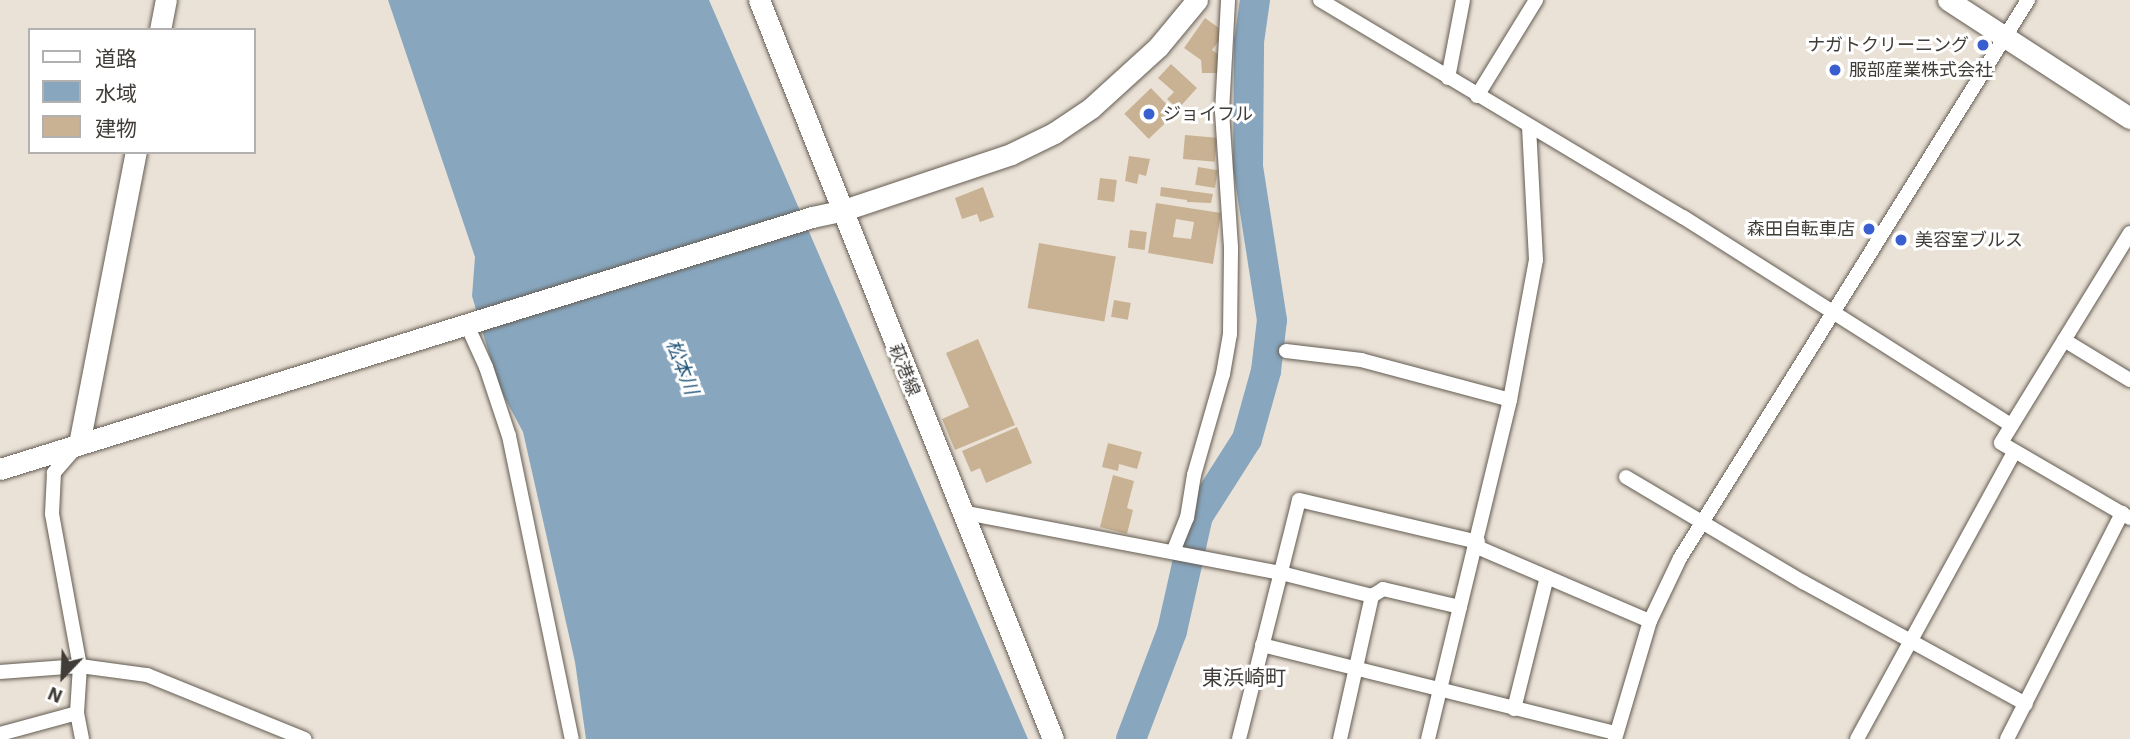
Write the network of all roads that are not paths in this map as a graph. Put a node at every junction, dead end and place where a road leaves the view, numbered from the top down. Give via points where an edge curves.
1 (166, 0) edge
2 (759, 0) edge
3 (1197, 0) edge
4 (1228, 0) edge
5 (1320, 0) edge
6 (1463, 0) edge
7 (1536, 0) edge
8 (1948, 0) edge
9 (2028, 0) edge
10 (160, 28) edge
11 (2005, 37) junction
12 (1448, 78) junction
13 (1477, 96) junction
14 (2130, 118) edge
15 (1529, 126) junction
16 (136, 154) edge
17 (841, 211) junction
18 (2130, 233) edge
19 (1835, 311) junction
20 (471, 324) junction
21 (2064, 340) junction
22 (1286, 351) dead end
23 (2130, 380) edge
24 (1510, 400) junction
25 (2011, 425) junction
26 (79, 444) junction
27 (2015, 451) junction
28 (0, 469) edge
29 (1626, 477) dead end
30 (961, 512) junction
31 (2126, 515) edge
32 (1703, 522) junction
33 (1477, 544) junction
34 (1177, 553) junction
35 (1281, 573) junction
36 (1547, 577) junction
37 (1373, 596) junction
38 (1460, 607) junction
39 (1650, 621) junction
40 (1910, 642) junction
41 (1262, 645) junction
42 (80, 666) junction
43 (1357, 670) junction
44 (0, 672) edge
45 (1440, 690) junction
46 (2026, 704) junction
47 (1514, 709) junction
48 (77, 713) junction
49 (0, 734) edge
50 (1616, 736) edge
51 (82, 737) edge
52 (305, 739) edge
53 (572, 739) edge
54 (1053, 739) edge
55 (1240, 739) edge
56 (1340, 739) edge
57 (1428, 739) edge
58 (1857, 739) edge
59 (2007, 739) edge

1 - 10 street
2 - 17 street, 萩港線
3 - 17 street via 1123,82 1054,133 1011,154
4 - 34 street via 1222,112 1231,247 1230,334
5 - 12 street
6 - 12 street
7 - 13 street
8 - 11 street
9 - 11 street
11 - 14 street
11 - 19 street
12 - 13 street
13 - 15 street
15 - 19 street
15 - 24 street via 1536,260
16 - 26 street
17 - 20 street
17 - 30 street, 萩港線
18 - 21 street
19 - 25 street
19 - 32 street
20 - 26 street
20 - 53 street via 509,436
21 - 23 street
21 - 25 street
22 - 24 street via 1361,360
24 - 33 street
25 - 27 street via 2001,443
26 - 28 street
26 - 42 street via 54,473 52,514
27 - 31 street
27 - 40 street
29 - 32 street
30 - 34 street
30 - 54 street, 萩港線
31 - 46 street
32 - 39 street
32 - 40 street
33 - 35 street via 1299,500
33 - 36 street
33 - 38 street
34 - 35 street
35 - 37 street
35 - 41 street
36 - 39 street
36 - 47 street
37 - 38 street via 1383,589
37 - 43 street
38 - 45 street
39 - 50 street
40 - 46 street
40 - 58 street
41 - 43 street
41 - 55 street
42 - 44 street
42 - 48 street
42 - 52 street via 147,675
43 - 45 street
43 - 56 street
45 - 47 street
45 - 57 street
46 - 59 street
47 - 50 street
48 - 49 street
48 - 51 street

